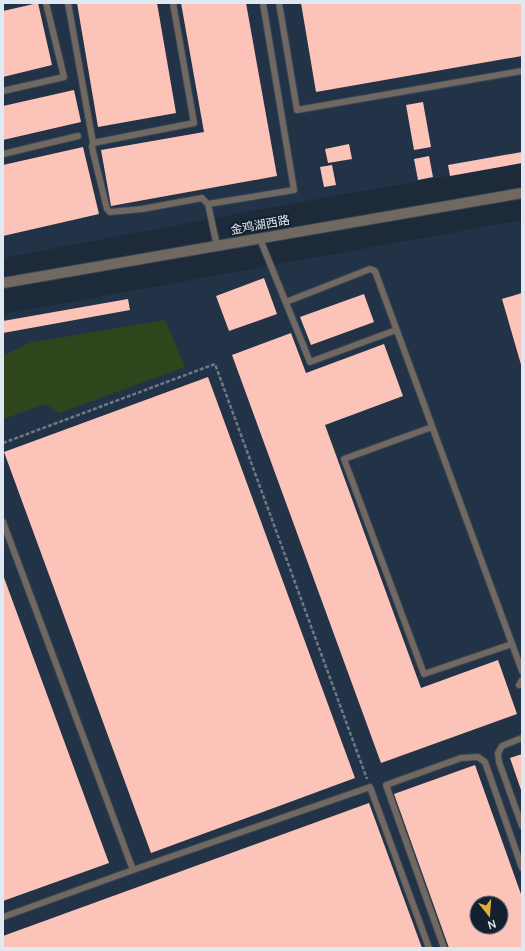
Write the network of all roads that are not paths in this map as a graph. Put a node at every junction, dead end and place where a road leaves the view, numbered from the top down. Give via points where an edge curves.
1 (46, 3) edge
2 (68, 3) edge
3 (173, 3) edge
4 (263, 3) edge
5 (279, 3) edge
6 (522, 72) edge
7 (3, 91) edge
8 (78, 136) dead end
9 (93, 143) junction
10 (3, 154) edge
11 (522, 193) edge
12 (208, 204) junction
13 (260, 239) junction
14 (217, 246) junction
15 (3, 283) edge
16 (286, 302) junction
17 (396, 330) junction
18 (432, 427) junction
19 (3, 522) edge
20 (512, 644) junction
21 (522, 671) edge
22 (522, 738) edge
23 (522, 826) edge
24 (522, 868) edge
25 (133, 870) junction
26 (3, 918) edge
27 (429, 948) edge
28 (444, 948) edge

1 - 7 lane via 64,77
2 - 9 lane
3 - 9 lane via 194,122
4 - 12 lane via 294,190
5 - 6 lane via 297,110
8 - 10 lane
9 - 12 lane via 107,209 110,212 202,198
11 - 13 street, 金鸡湖西路
12 - 14 lane
13 - 14 street, 金鸡湖西路
13 - 16 lane
14 - 15 street, 金鸡湖西路
16 - 17 lane via 310,362
16 - 17 lane via 370,269 378,276
17 - 18 lane
18 - 20 lane
18 - 20 lane via 344,459 352,481 424,674
19 - 25 lane
20 - 21 lane
22 - 23 lane via 502,746 498,753
24 - 28 lane via 485,762 478,757 461,758 386,785
25 - 26 lane
25 - 27 lane via 370,787

